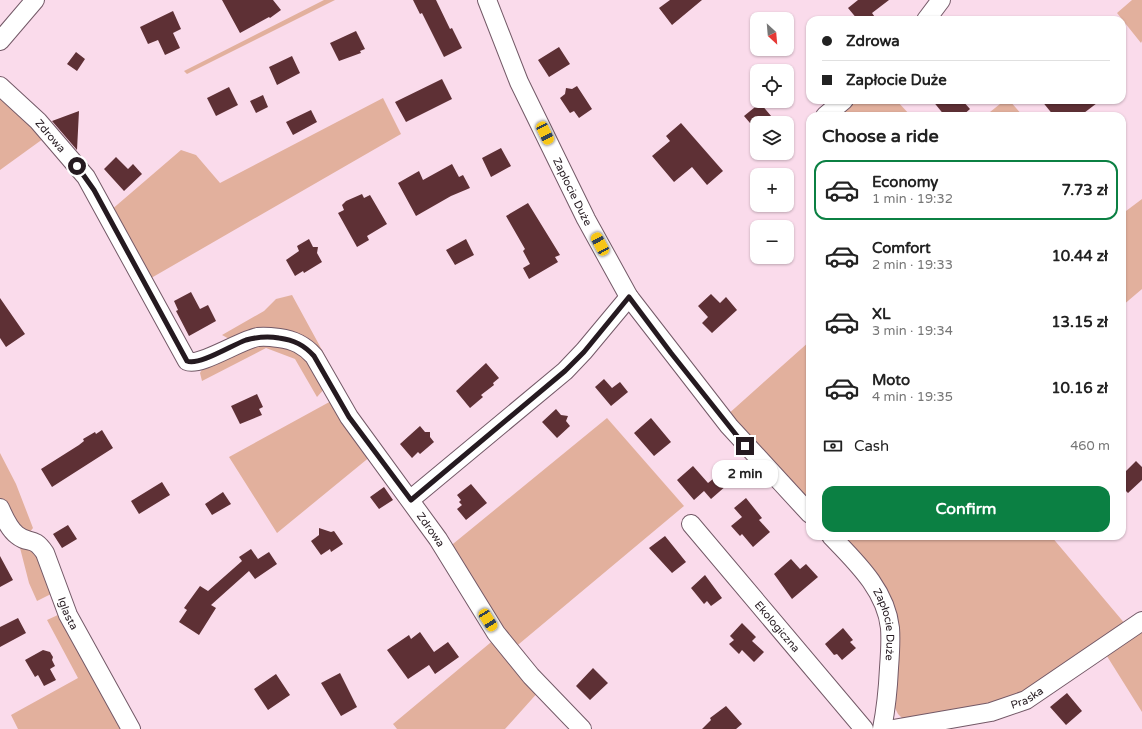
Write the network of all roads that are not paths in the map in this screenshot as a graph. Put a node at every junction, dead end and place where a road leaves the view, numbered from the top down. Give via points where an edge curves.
1 (35, 0) edge
2 (487, 0) edge
3 (941, 0) edge
4 (929, 16) edge
5 (0, 41) edge
6 (0, 86) edge
7 (839, 104) edge
8 (830, 112) edge
9 (629, 297) junction
10 (411, 500) junction
11 (0, 508) edge
12 (806, 510) edge
13 (691, 524) dead end
14 (835, 540) edge
15 (1142, 621) edge
16 (131, 729) edge
17 (582, 729) edge
18 (864, 729) edge
19 (882, 729) edge
20 (893, 729) edge

1 - 5 street
2 - 9 street, Zapłocie Duże via 519,82 586,219
3 - 4 street
6 - 10 street, Zdrowa via 38,121 86,177 187,361 198,362 233,345 259,337 285,339 306,347 314,356 349,417
7 - 8 street
9 - 10 street via 565,371
9 - 12 street, Zapłocie Duże via 729,426
10 - 17 street, Zdrowa via 496,633 531,676
11 - 16 street, Iglasta via 14,532 25,539 33,540 45,553 68,615
13 - 18 street, Ekologiczna
14 - 19 street, Zapłocie Duże via 871,581 886,612 891,641
15 - 20 street, Praska via 1026,700 991,712

